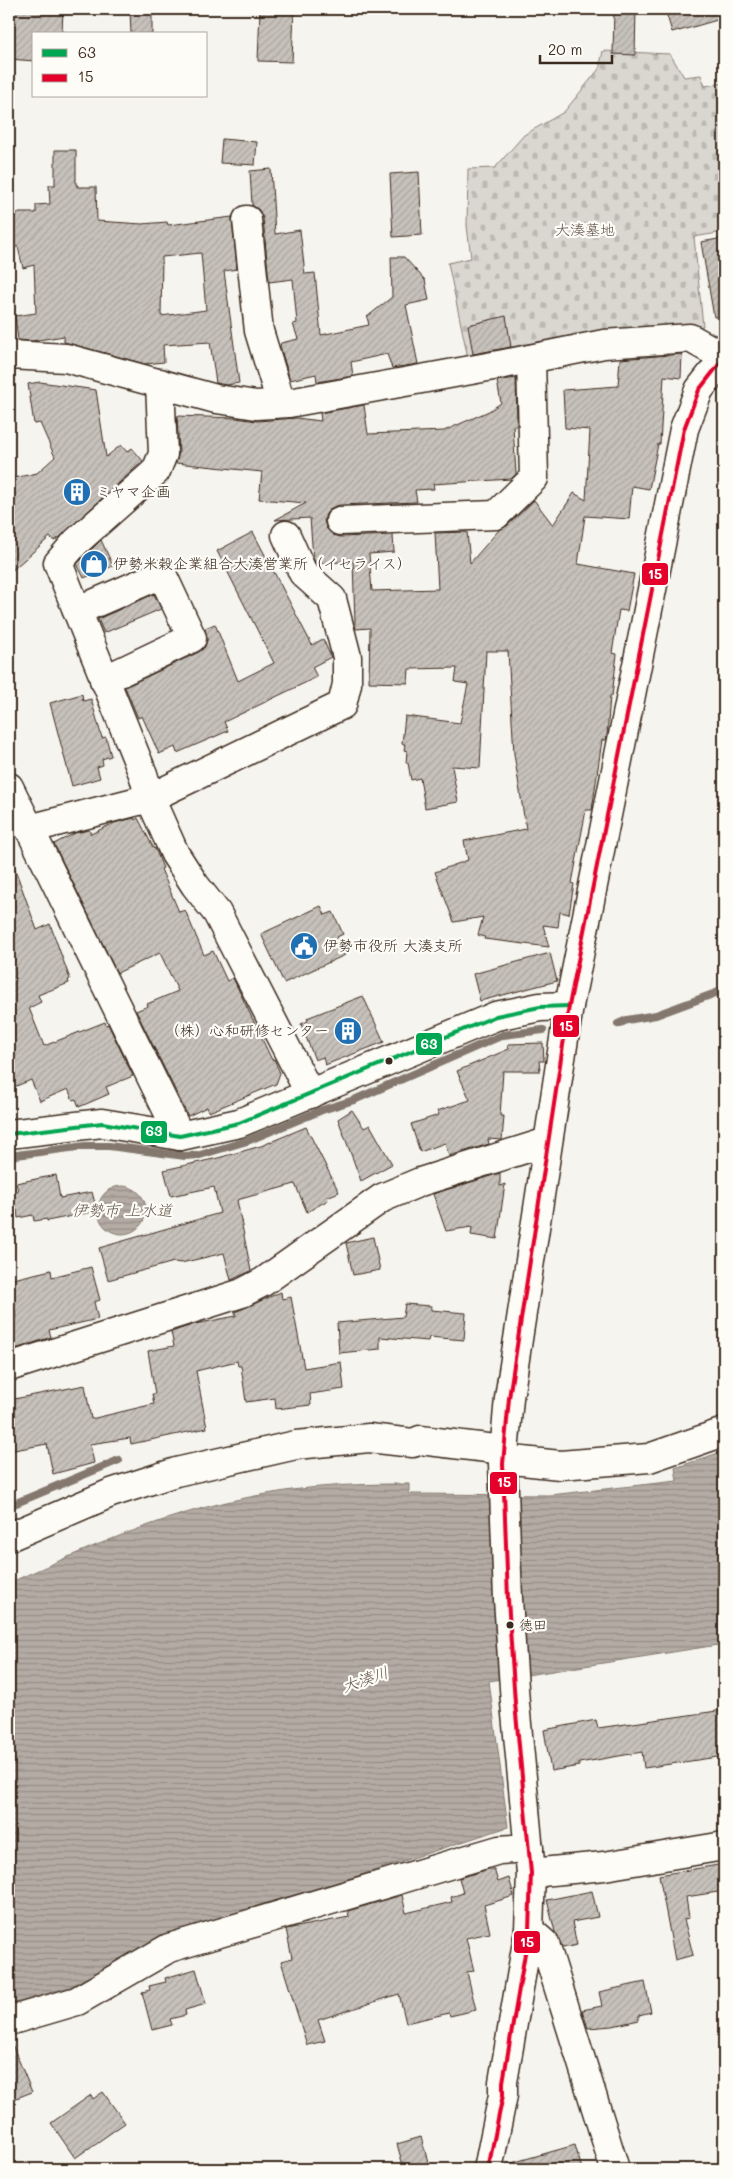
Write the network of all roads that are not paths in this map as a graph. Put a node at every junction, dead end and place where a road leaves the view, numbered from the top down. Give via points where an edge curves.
1 (247, 220) dead end
2 (9, 354) edge
3 (724, 357) edge
4 (531, 359) junction
5 (160, 383) junction
6 (281, 403) junction
7 (340, 521) dead end
8 (286, 535) dead end
9 (77, 611) junction
10 (104, 680) junction
11 (9, 787) edge
12 (150, 798) junction
13 (29, 829) junction
14 (568, 1006) junction
15 (310, 1094) junction
16 (9, 1133) edge
17 (180, 1136) junction
18 (547, 1142) junction
19 (9, 1367) edge
20 (724, 1432) edge
21 (503, 1458) junction
22 (9, 1537) edge
23 (724, 1846) edge
24 (530, 1860) junction
25 (529, 1930) junction
26 (9, 2021) edge
27 (488, 2169) edge
28 (615, 2169) edge

1 - 6 street via 259,331
2 - 5 street via 66,358
3 - 4 street via 690,338 604,344
3 - 14 street via 699,390 684,429
4 - 6 street
4 - 7 street via 534,478 496,515
5 - 6 street via 216,399 256,405
5 - 9 street via 162,454 156,471 58,562
8 - 12 street via 303,573 332,600 347,656 347,684 342,705
9 - 10 street
9 - 10 street via 162,574 192,638
10 - 12 street
11 - 13 street
12 - 13 street
12 - 15 street via 175,854 217,913
13 - 17 street
14 - 15 street via 540,1007 496,1016
14 - 18 street
15 - 17 street via 238,1123
16 - 17 street via 102,1123
18 - 19 street via 420,1182 382,1198 242,1294
18 - 21 street
20 - 21 street via 649,1458 560,1465
21 - 22 street via 420,1440 413,1443 369,1438 296,1445 176,1472 111,1493
21 - 24 street via 515,1703
23 - 24 street via 604,1866
24 - 25 street
24 - 26 street via 499,1850 168,1948 78,2001
25 - 27 street via 504,2095
25 - 28 street via 545,1944

